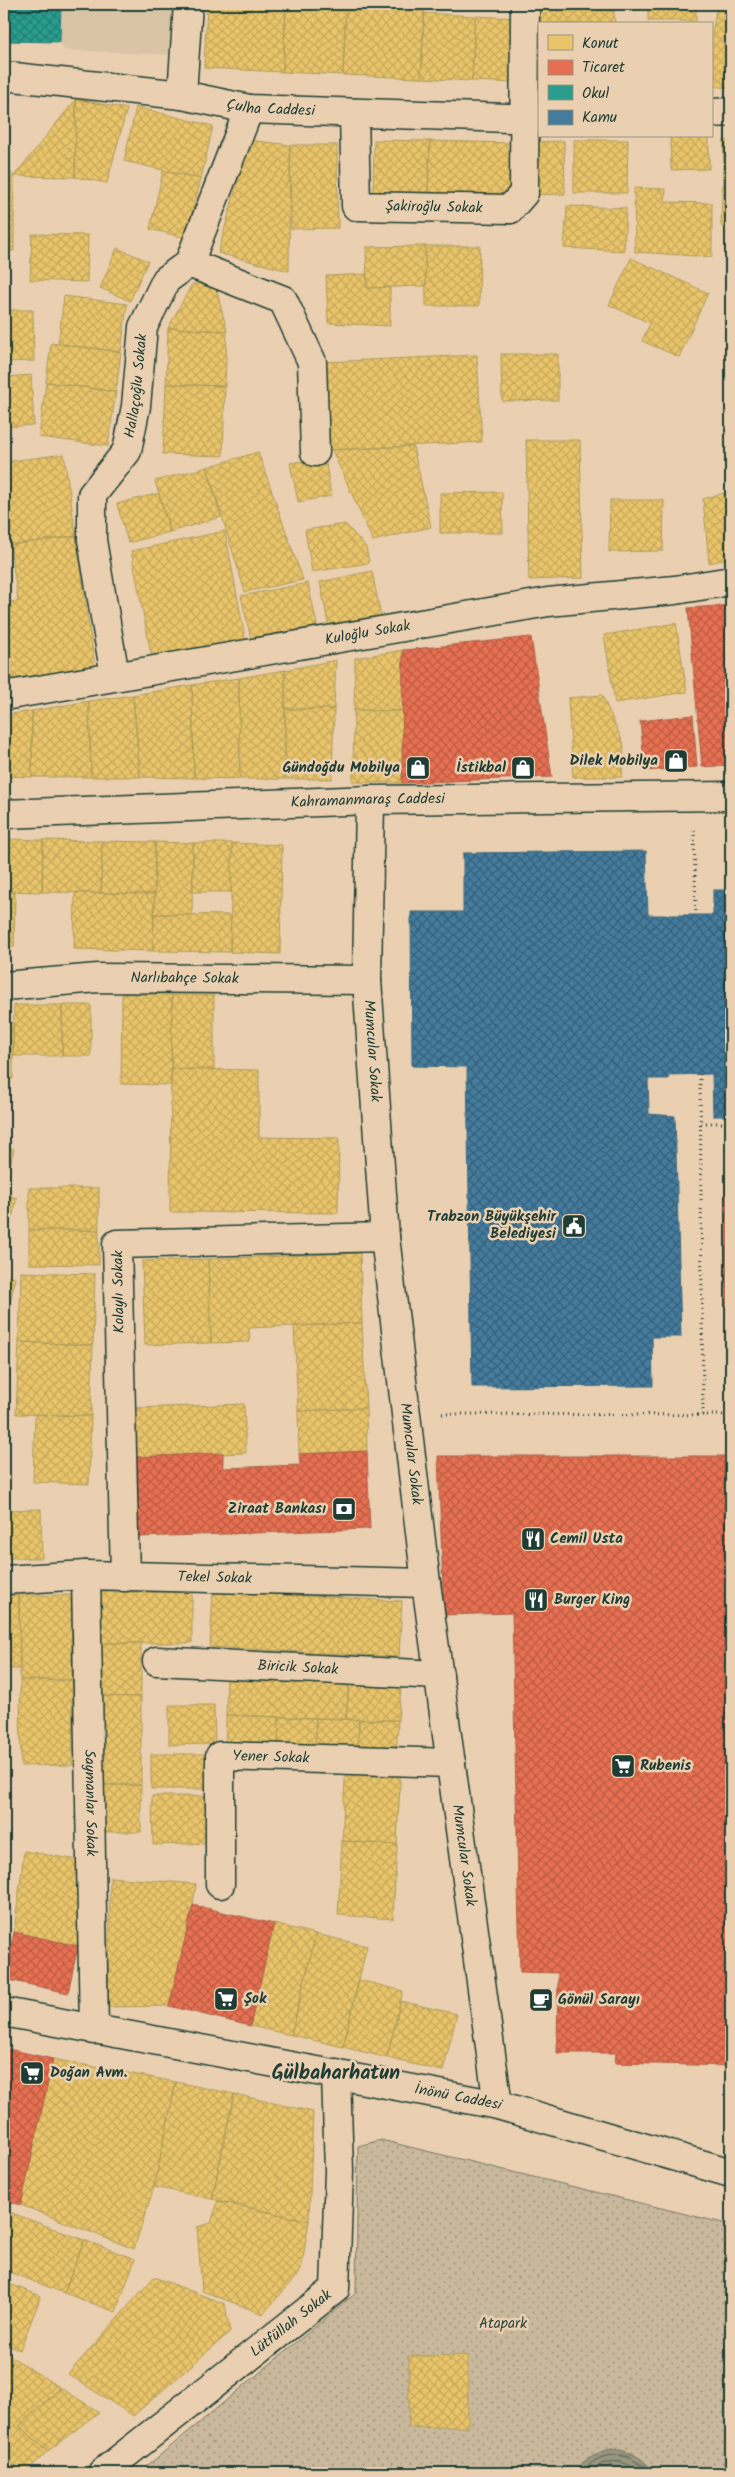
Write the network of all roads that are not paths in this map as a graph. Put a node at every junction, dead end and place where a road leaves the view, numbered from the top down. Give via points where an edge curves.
1 (188, 4) edge
2 (525, 4) edge
3 (4, 76) edge
4 (182, 95) junction
5 (249, 109) junction
6 (731, 112) edge
7 (354, 113) junction
8 (712, 113) edge
9 (532, 119) edge
10 (190, 263) junction
11 (315, 452) dead end
12 (731, 581) edge
13 (115, 676) junction
14 (4, 696) edge
15 (731, 796) edge
16 (370, 800) junction
17 (4, 814) edge
18 (367, 980) junction
19 (4, 986) edge
20 (385, 1237) junction
21 (86, 1575) junction
22 (125, 1577) junction
23 (4, 1580) edge
24 (426, 1583) junction
25 (157, 1661) dead end
26 (439, 1675) junction
27 (451, 1763) junction
28 (220, 1884) dead end
29 (4, 2012) edge
30 (94, 2030) junction
31 (336, 2074) junction
32 (498, 2105) junction
33 (731, 2173) edge
34 (102, 2473) edge

1 - 4 street
2 - 9 street, Şakiroğlu Sokak
3 - 4 street, Çulha Caddesi
4 - 5 street, Çulha Caddesi
5 - 7 street, Çulha Caddesi
5 - 10 street
6 - 8 street
7 - 9 street, Çulha Caddesi
7 - 9 street, Şakiroğlu Sokak via 356,206 510,209 524,194
10 - 11 street via 283,300 312,362
10 - 13 street, Hallaçoğlu Sokak via 166,280 143,327 136,406 127,451 92,495 92,540
12 - 13 street, Kuloğlu Sokak via 548,602
13 - 14 street, Kuloğlu Sokak
15 - 16 street, Kahramanmaraş Caddesi
16 - 17 street, Kahramanmaraş Caddesi
16 - 18 street, Mumcular Sokak
18 - 19 street, Narlıbahçe Sokak via 98,978
18 - 20 street, Mumcular Sokak
20 - 22 street, Kolaylı Sokak via 117,1244
20 - 24 street, Mumcular Sokak
21 - 22 street, Tekel Sokak
21 - 23 street, Tekel Sokak
21 - 30 street, Saymanlar Sokak
22 - 24 street, Tekel Sokak
24 - 26 street, Mumcular Sokak
25 - 26 street, Biricik Sokak
26 - 27 street, Mumcular Sokak
27 - 28 street, Yener Sokak via 220,1756
27 - 32 street, Mumcular Sokak
29 - 30 street, İnönü Caddesi
30 - 31 street, İnönü Caddesi
31 - 32 street, İnönü Caddesi
31 - 34 street, Lütfüllah Sokak via 339,2171 335,2289
32 - 33 street, İnönü Caddesi

